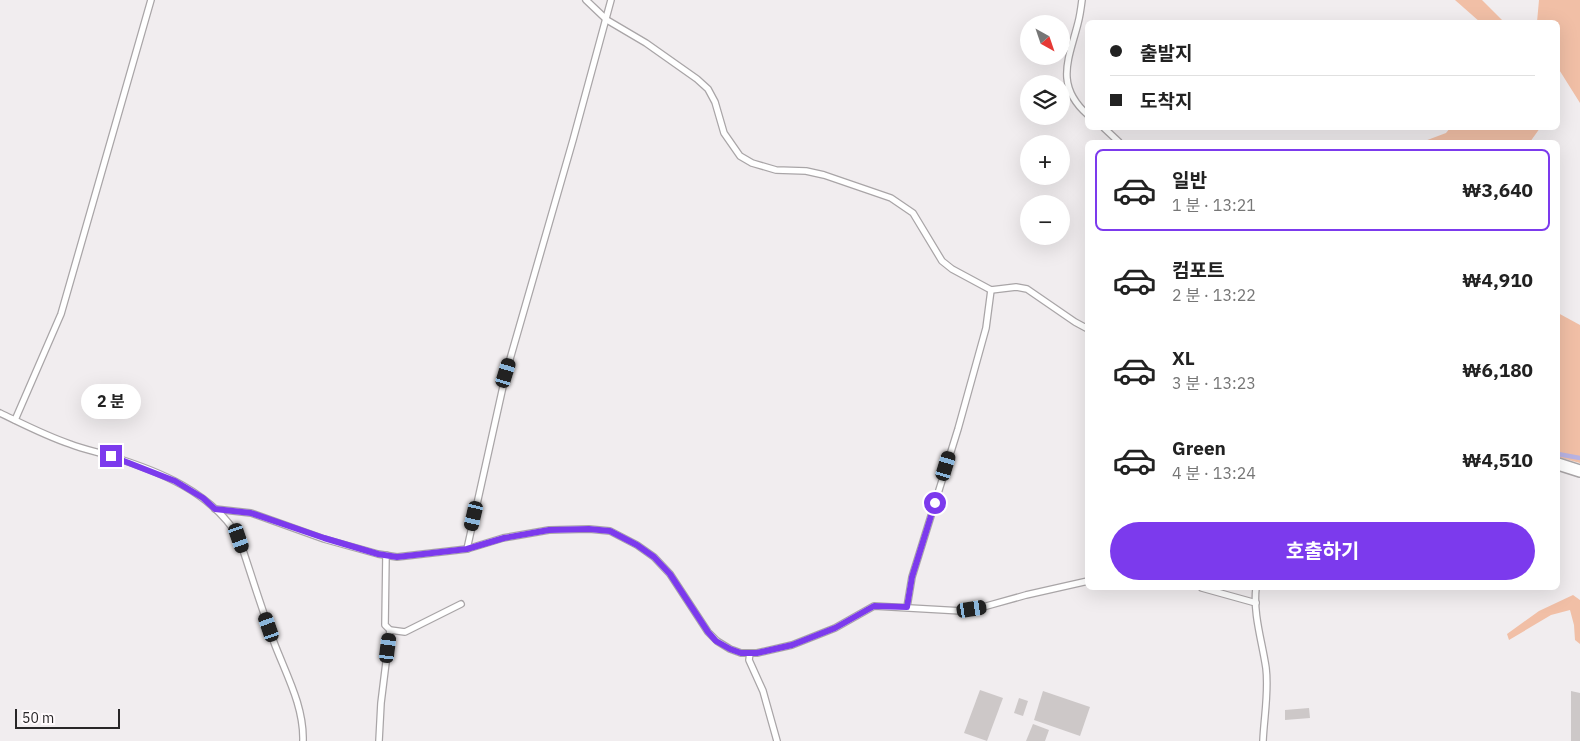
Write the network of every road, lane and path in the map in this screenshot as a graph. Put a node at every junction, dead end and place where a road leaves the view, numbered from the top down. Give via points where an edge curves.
1 (151, 0) edge
2 (586, 0) edge
3 (611, 0) edge
4 (1082, 0) edge
5 (607, 20) junction
6 (1085, 112) edge
7 (1106, 130) edge
8 (1117, 140) edge
9 (991, 290) junction
10 (1085, 327) edge
11 (0, 413) edge
12 (15, 420) junction
13 (1560, 465) edge
14 (1580, 471) edge
15 (215, 509) junction
16 (467, 549) junction
17 (386, 555) junction
18 (1085, 582) edge
19 (1209, 590) edge
20 (1256, 590) edge
21 (1256, 603) junction
22 (461, 604) dead end
23 (907, 607) junction
24 (390, 630) junction
25 (750, 653) junction
26 (303, 741) edge
27 (379, 741) edge
28 (777, 741) edge
29 (1263, 741) edge

1 - 12 lane via 61,314
2 - 5 lane
3 - 5 lane
4 - 6 lane via 1066,75 1069,88
5 - 9 lane via 683,68 708,89 724,133 740,156 776,170 824,175 891,198 913,213 942,261
5 - 16 lane via 506,373
7 - 8 lane
9 - 10 lane via 1028,289
9 - 23 lane via 986,328 912,577
11 - 12 lane
12 - 15 lane via 70,444 156,472 203,498
13 - 14 street
15 - 17 lane via 251,513
15 - 26 lane via 230,523 239,538 302,718
16 - 17 lane via 397,557
16 - 25 lane via 549,530 610,531 654,557 670,574 716,641 730,649
17 - 24 lane via 386,625
18 - 23 lane via 962,611
19 - 21 lane
20 - 21 lane
21 - 29 lane via 1266,670
22 - 24 lane via 405,632
23 - 25 lane via 874,606 835,628 792,645
24 - 27 lane
25 - 28 lane via 749,660 763,691

